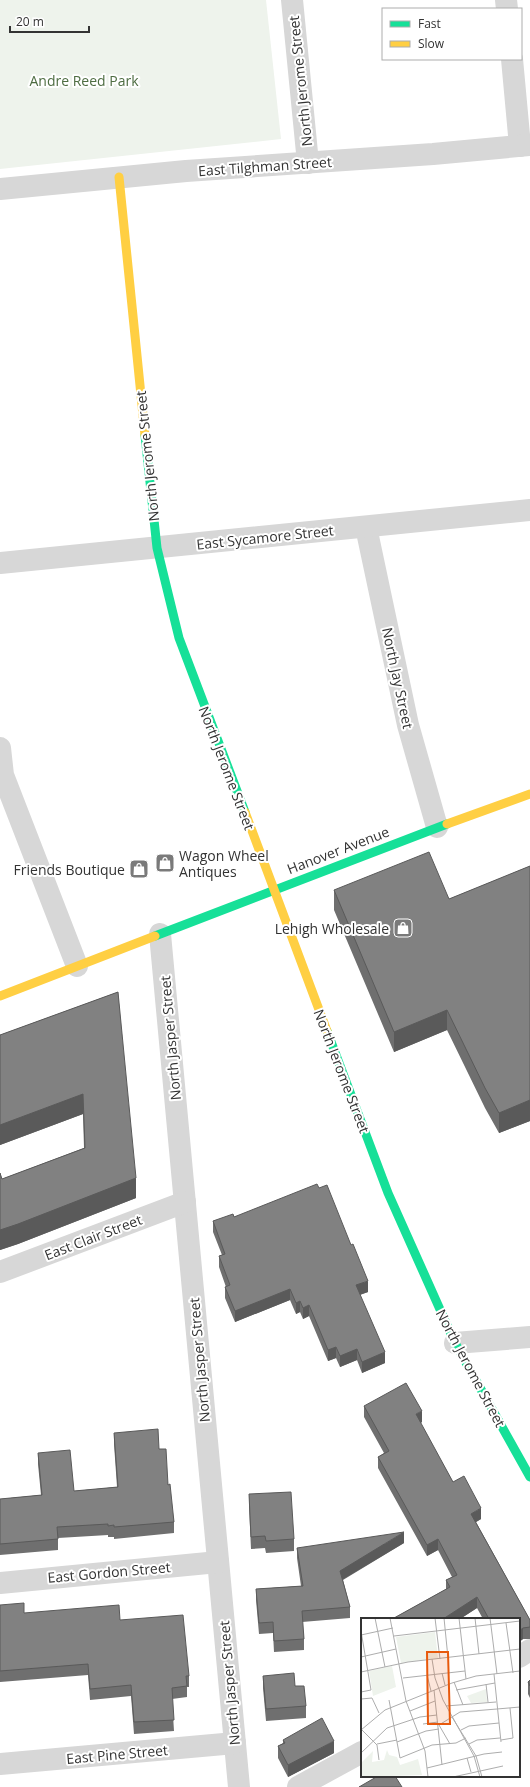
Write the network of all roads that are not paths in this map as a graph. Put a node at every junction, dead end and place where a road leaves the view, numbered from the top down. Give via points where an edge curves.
1 (292, 0) edge
2 (512, 60) edge
3 (525, 146) edge
4 (308, 163) junction
5 (119, 178) junction
6 (0, 190) edge
7 (530, 510) edge
8 (366, 527) junction
9 (157, 548) junction
10 (0, 563) edge
11 (0, 748) edge
12 (530, 794) edge
13 (437, 827) junction
14 (273, 890) junction
15 (160, 934) junction
16 (77, 966) junction
17 (0, 996) edge
18 (185, 1202) junction
19 (0, 1272) edge
20 (530, 1337) edge
21 (455, 1343) junction
22 (530, 1477) edge
23 (218, 1562) junction
24 (0, 1583) edge
25 (530, 1650) edge
26 (520, 1656) edge
27 (235, 1743) junction
28 (361, 1753) edge
29 (0, 1764) edge
30 (238, 1777) edge
31 (247, 1787) edge
32 (298, 1787) edge

1 - 4 street, North Jerome Street
2 - 3 street
3 - 4 street, East Tilghman Street
4 - 5 street, East Tilghman Street
5 - 6 street, East Tilghman Street
5 - 9 street, North Jerome Street
7 - 8 street, East Sycamore Street
8 - 9 street, East Sycamore Street
8 - 13 street, North Jay Street via 408,725
9 - 10 street, East Sycamore Street
9 - 14 street, North Jerome Street via 179,638
11 - 16 street via 3,776
12 - 13 street, Hanover Avenue
13 - 14 street, Hanover Avenue
14 - 15 street, Hanover Avenue
14 - 21 street, North Jerome Street via 388,1193
15 - 16 street, Hanover Avenue
15 - 18 street, North Jasper Street
16 - 17 street, Hanover Avenue
18 - 19 street, East Clair Street
18 - 23 street, North Jasper Street
20 - 21 street
21 - 22 street, North Jerome Street
23 - 24 street, East Gordon Street
23 - 27 street, North Jasper Street
25 - 26 street
27 - 29 street, East Pine Street
27 - 30 street, North Jasper Street
28 - 32 street
30 - 31 street

